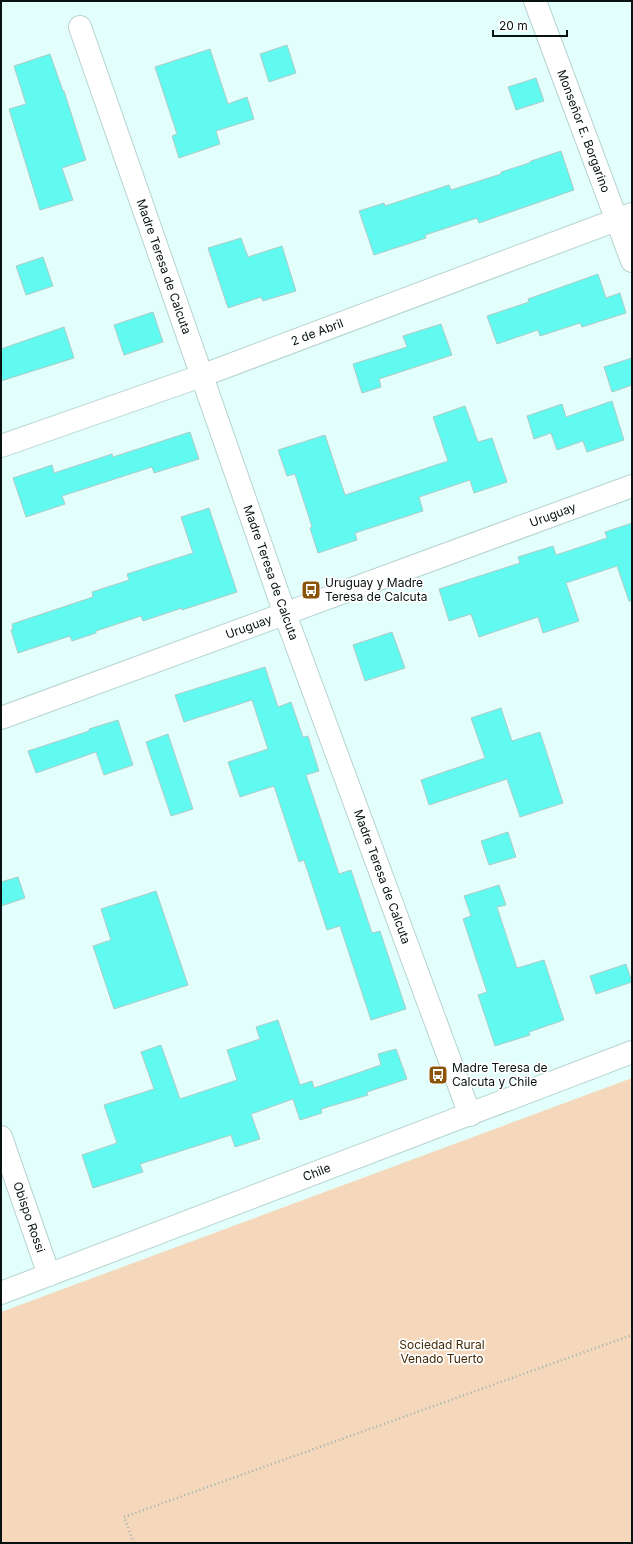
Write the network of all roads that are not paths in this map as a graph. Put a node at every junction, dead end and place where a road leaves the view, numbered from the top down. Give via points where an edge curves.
1 (535, 1) edge
2 (80, 28) dead end
3 (624, 217) edge
4 (632, 261) edge
5 (201, 376) junction
6 (1, 446) edge
7 (632, 486) edge
8 (285, 614) junction
9 (1, 718) edge
10 (632, 1052) edge
11 (470, 1115) junction
12 (1, 1137) edge
13 (49, 1275) junction
14 (1, 1293) edge

1 - 3 street, Monseñor E. Borgarino
2 - 5 street, Madre Teresa de Calcuta
3 - 4 street, Monseñor E. Borgarino
3 - 5 street, 2 de Abril
5 - 6 street, 2 de Abril
5 - 8 street, Madre Teresa de Calcuta
7 - 8 street, Uruguay
8 - 9 street, Uruguay
8 - 11 street, Madre Teresa de Calcuta
10 - 11 street, Chile
11 - 13 street, Chile
12 - 13 street, Obispo Rossi
13 - 14 street, Chile

